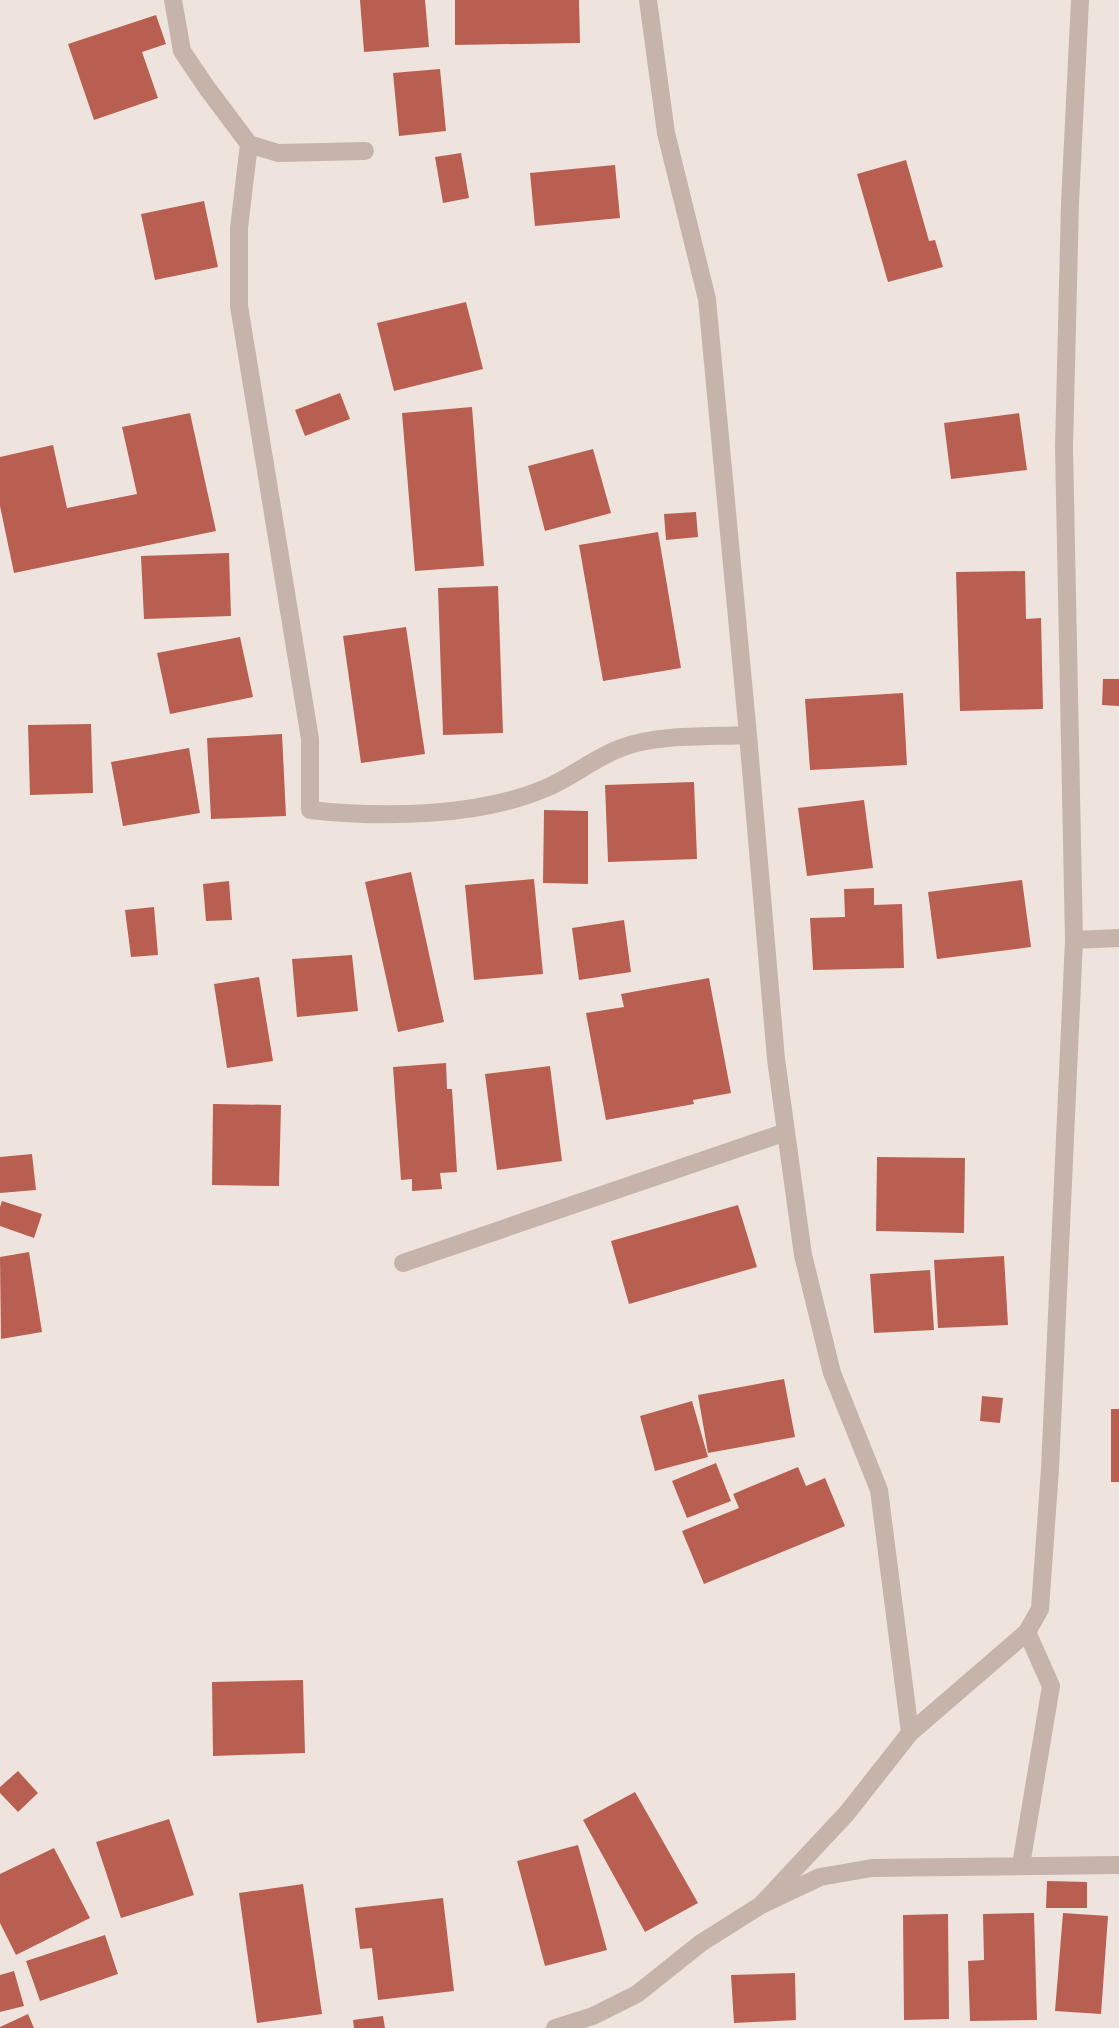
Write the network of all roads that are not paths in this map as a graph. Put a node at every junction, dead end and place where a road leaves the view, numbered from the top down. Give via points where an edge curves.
1 (173, 0) edge
2 (648, 0) edge
3 (1080, 0) edge
4 (249, 144) junction
5 (365, 151) dead end
6 (748, 735) junction
7 (1119, 938) edge
8 (1074, 940) junction
9 (786, 1132) junction
10 (403, 1263) dead end
11 (1027, 1632) junction
12 (910, 1733) junction
13 (1021, 1865) junction
14 (1119, 1865) edge
15 (761, 1905) junction
16 (555, 2028) edge

1 - 4 street via 182,51
2 - 6 street via 666,133 707,299
3 - 8 street via 1064,448
4 - 5 street via 278,153
4 - 6 street via 239,228 239,306 310,738 310,810 355,815 509,802 569,778 621,747 657,740
6 - 9 street
7 - 8 street
8 - 11 street via 1041,1596 1040,1609
9 - 10 street
9 - 12 street via 803,1255 832,1373 879,1490
11 - 12 street
11 - 13 street via 1051,1686
12 - 15 street via 847,1814
13 - 14 street
13 - 15 street via 872,1868 820,1877
15 - 16 street via 701,1943 637,1994

